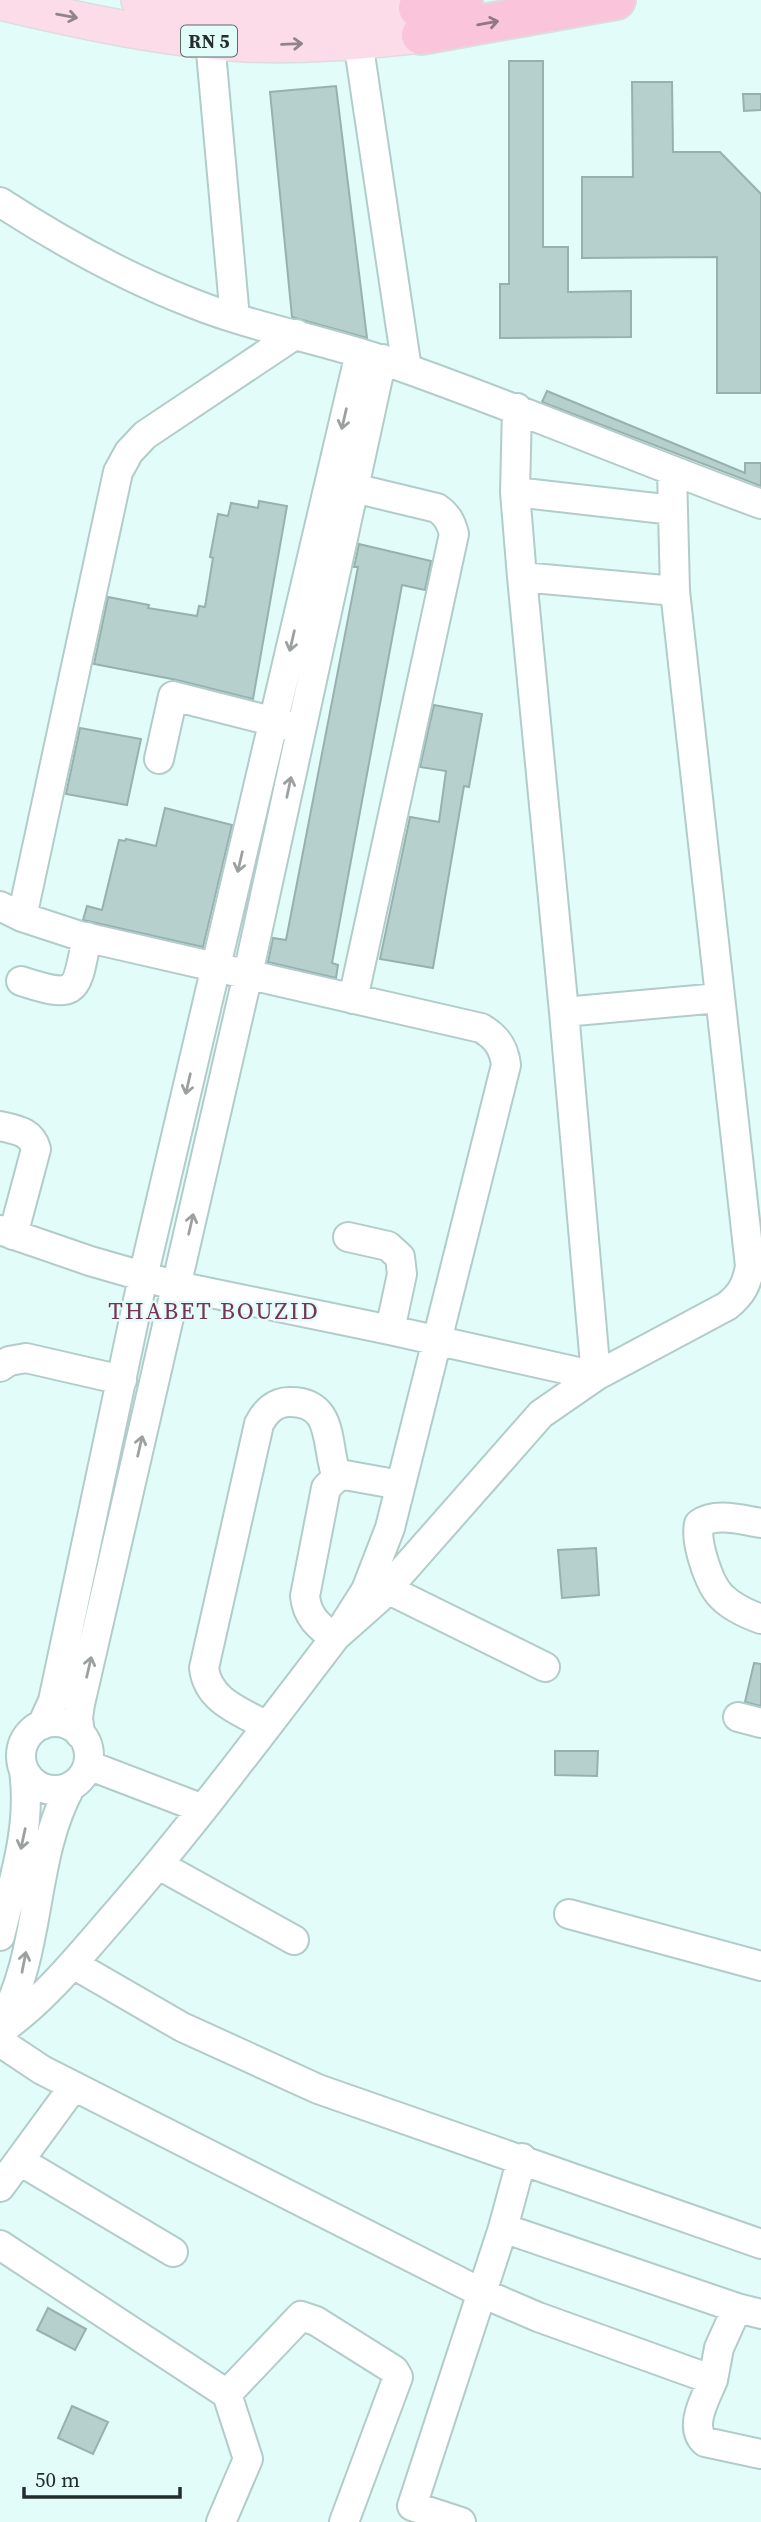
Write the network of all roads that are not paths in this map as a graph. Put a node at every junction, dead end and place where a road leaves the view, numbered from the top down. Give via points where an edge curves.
1 (139, 0) edge
2 (463, 0) edge
3 (616, 0) edge
4 (0, 2) edge
5 (419, 14) edge
6 (210, 41) junction
7 (358, 41) junction
8 (0, 202) edge
9 (235, 318) junction
10 (296, 334) junction
11 (383, 360) junction
12 (517, 408) junction
13 (672, 472) junction
14 (355, 488) junction
15 (515, 492) junction
16 (761, 504) edge
17 (673, 510) junction
18 (522, 577) junction
19 (675, 591) junction
20 (273, 721) junction
21 (302, 728) junction
22 (159, 759) dead end
23 (11, 912) edge
24 (88, 937) junction
25 (215, 967) junction
26 (247, 974) junction
27 (21, 981) dead end
28 (719, 998) junction
29 (353, 999) junction
30 (564, 1012) junction
31 (0, 1126) edge
32 (6, 1233) edge
33 (348, 1237) dead end
34 (144, 1278) junction
35 (177, 1286) junction
36 (390, 1330) junction
37 (437, 1340) junction
38 (0, 1367) edge
39 (596, 1376) junction
40 (122, 1380) junction
41 (337, 1477) junction
42 (400, 1485) junction
43 (761, 1523) edge
44 (379, 1584) junction
45 (761, 1619) edge
46 (334, 1638) junction
47 (545, 1667) dead end
48 (267, 1726) junction
49 (22, 1734) edge
50 (80, 1734) junction
51 (24, 1772) junction
52 (79, 1775) junction
53 (203, 1809) junction
54 (159, 1865) junction
55 (569, 1914) dead end
56 (0, 1936) edge
57 (294, 1940) dead end
58 (72, 1964) junction
59 (761, 1966) edge
60 (0, 2025) edge
61 (0, 2031) edge
62 (0, 2042) edge
63 (74, 2086) junction
64 (522, 2158) junction
65 (20, 2161) junction
66 (0, 2188) edge
67 (503, 2228) junction
68 (761, 2244) edge
69 (0, 2245) edge
70 (173, 2252) dead end
71 (482, 2293) junction
72 (749, 2311) edge
73 (713, 2380) junction
74 (227, 2394) junction
75 (761, 2454) edge
76 (221, 2522) edge
77 (344, 2522) edge
78 (461, 2522) edge

1 - 5 main road, RN 5 via 277,15
2 - 5 highway, RN 5
5 -> 3 highway, RN 5
4 -> 6 main road, RN 5
5 - 7 main road, RN 5
6 -> 7 main road, RN 5
6 - 9 street
7 - 11 street
8 - 9 street via 80,251 191,303
9 - 10 street
10 - 11 street
10 - 23 street via 145,435 123,461
11 - 12 street
11 - 14 street
11 -> 20 street
12 - 13 street
12 - 15 street
13 - 16 street
13 - 17 street
14 - 21 street
14 - 29 street via 437,508 446,514 454,534
15 - 17 street
15 - 18 street
17 - 19 street
18 - 19 street
18 - 30 street
19 - 28 street
20 - 21 street
20 - 22 street via 173,696
20 -> 25 street
26 -> 21 street
23 - 24 street
24 - 25 street
24 - 27 street via 78,981 69,989 56,992
25 - 26 street
25 -> 34 street
26 - 29 street
35 -> 26 street
28 - 30 street
28 - 39 street via 750,1266 748,1282 727,1306
29 - 37 street via 481,1028 497,1040 505,1056
30 - 39 street
31 - 32 street via 26,1133 36,1149
32 - 34 street
33 - 36 street via 388,1246 400,1257 402,1274
34 - 35 street
34 - 40 street
35 - 36 street
50 -> 35 street via 80,1704
36 - 37 street
37 - 39 street
37 - 42 street
38 - 40 street via 26,1358
39 - 44 street via 528,1426
40 - 49 street via 52,1701
41 - 42 street
41 - 46 street via 323,1496 305,1596 314,1622
41 - 48 street via 321,1415 308,1405 291,1402 268,1410 259,1424 204,1668 208,1686 219,1699
42 - 44 street
43 - 45 street via 707,1518 697,1532 720,1596
44 - 46 street
44 - 47 street
46 - 48 street
48 - 53 street
49 - 50 street via 63,1723
49 - 51 street
50 - 52 street via 88,1749
51 - 52 street via 44,1789 62,1790
51 -> 56 street via 26,1825
52 - 53 street
60 -> 52 street via 17,1992 51,1832
53 - 54 street
54 - 57 street
54 - 58 street
55 - 59 street
58 - 61 street
58 - 64 street via 182,2027 318,2089
62 - 63 street
63 - 65 street
63 - 71 street
64 - 67 street
64 - 68 street
65 - 66 street
65 - 70 street
67 - 71 street
67 - 72 street
69 - 74 street
71 - 73 street
71 - 78 street via 412,2506
72 - 73 street via 719,2348
73 - 75 street via 701,2408 701,2438
74 - 76 street via 247,2459
74 - 77 street via 301,2316 394,2370 398,2379

